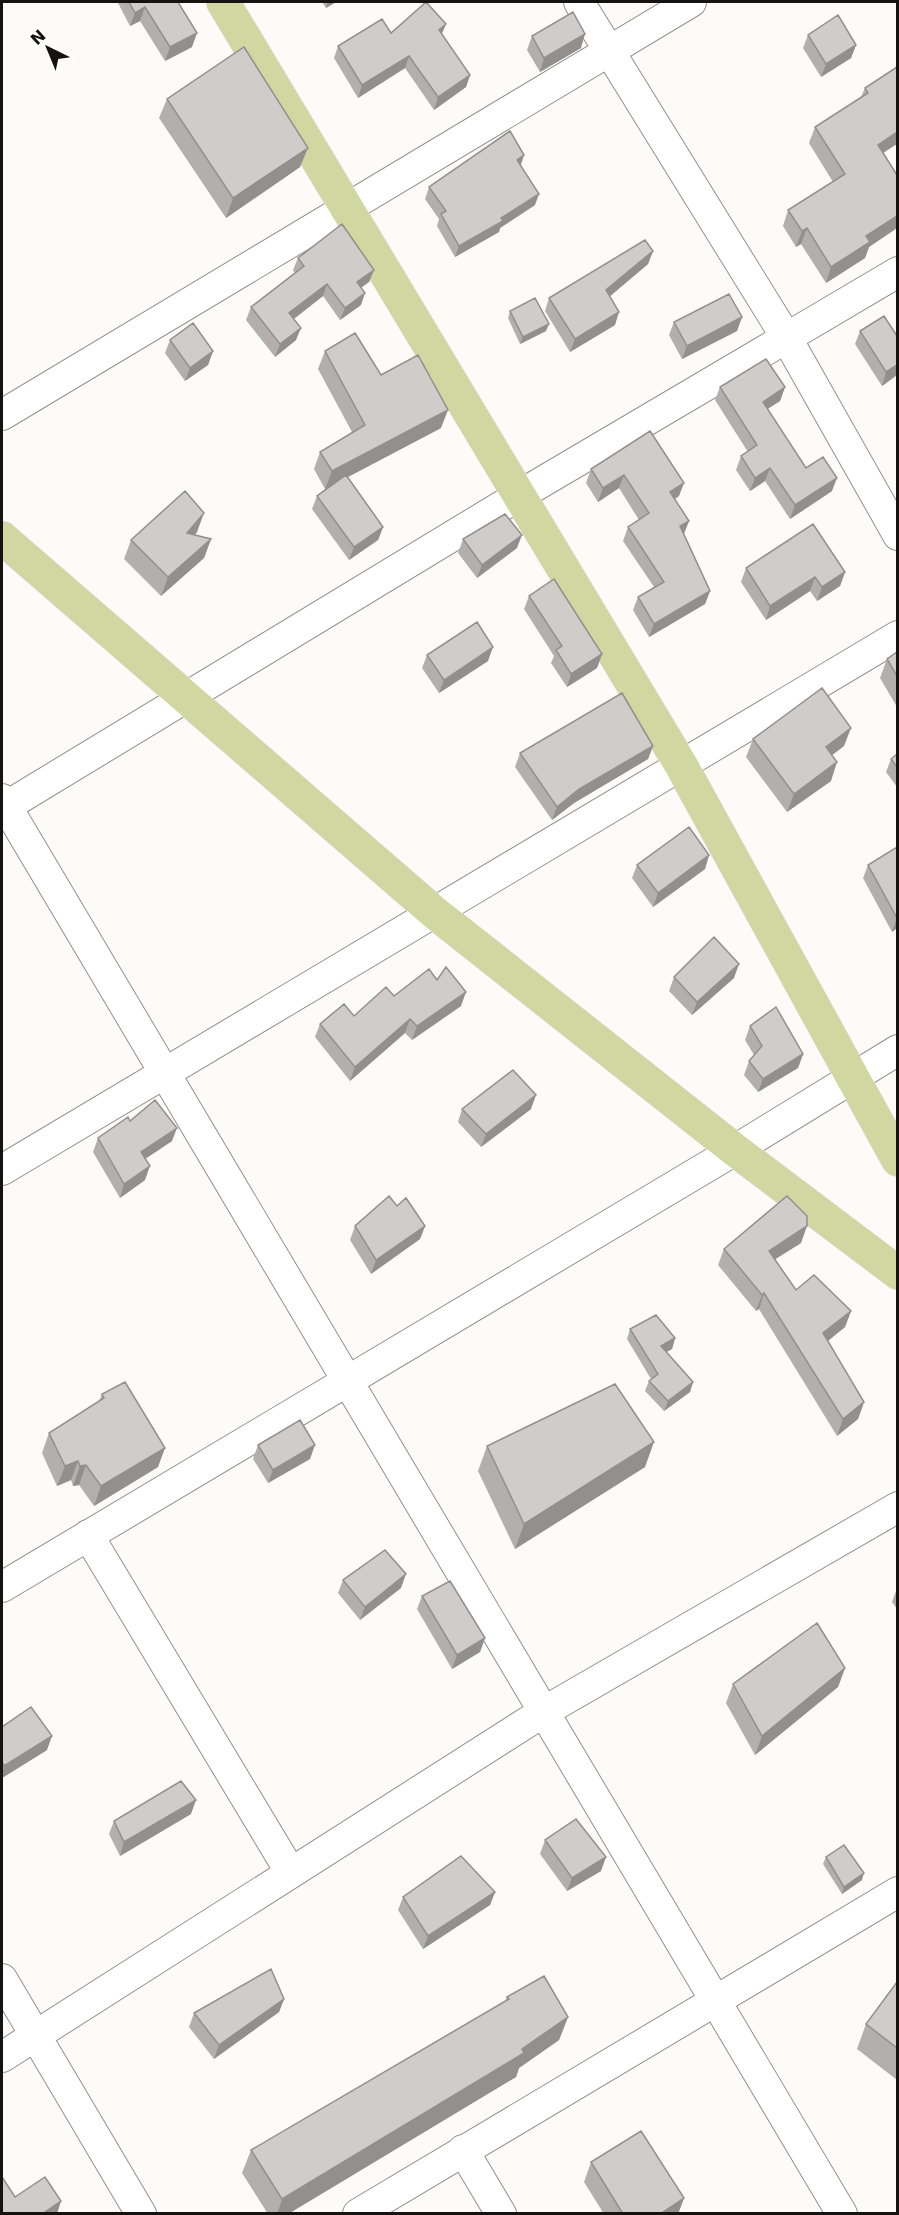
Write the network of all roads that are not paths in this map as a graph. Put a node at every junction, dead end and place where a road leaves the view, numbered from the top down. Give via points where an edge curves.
1 (223, 2) edge
2 (579, 2) edge
3 (691, 2) edge
4 (607, 50) junction
5 (348, 207) junction
6 (897, 272) edge
7 (786, 337) junction
8 (2, 415) edge
9 (520, 495) junction
10 (897, 535) edge
11 (2, 538) edge
12 (897, 636) edge
13 (187, 699) junction
14 (681, 765) junction
15 (3, 805) edge
16 (435, 913) junction
17 (897, 1050) edge
18 (165, 1073) junction
19 (851, 1078) junction
20 (735, 1150) junction
21 (897, 1160) edge
22 (2, 1170) edge
23 (897, 1273) edge
24 (348, 1380) junction
25 (897, 1507) edge
26 (88, 1535) junction
27 (2, 1587) edge
28 (545, 1711) junction
29 (291, 1873) junction
30 (897, 1892) edge
31 (2, 1979) edge
32 (716, 2000) junction
33 (36, 2036) junction
34 (2, 2056) edge
35 (463, 2150) junction
36 (141, 2214) edge
37 (358, 2214) edge
38 (501, 2214) edge
39 (842, 2214) edge

1 - 5 main road
2 - 4 street
3 - 4 street
4 - 5 street
4 - 7 street
5 - 8 street
5 - 9 main road
6 - 7 street
7 - 9 street
7 - 10 street
9 - 13 street
9 - 14 main road
11 - 13 main road
12 - 14 street
13 - 15 street
13 - 16 main road
14 - 16 street
14 - 19 main road
15 - 18 street
16 - 18 street
16 - 20 main road
17 - 19 street
18 - 22 street
18 - 24 street
19 - 20 street
19 - 21 main road
20 - 23 main road
20 - 24 street
24 - 26 street
24 - 28 street
25 - 28 street
26 - 27 street
26 - 29 street
28 - 29 street
28 - 32 street
29 - 33 street
30 - 32 street
31 - 33 street
32 - 35 street
32 - 39 street
33 - 34 street
33 - 36 street
35 - 37 street
35 - 38 street

